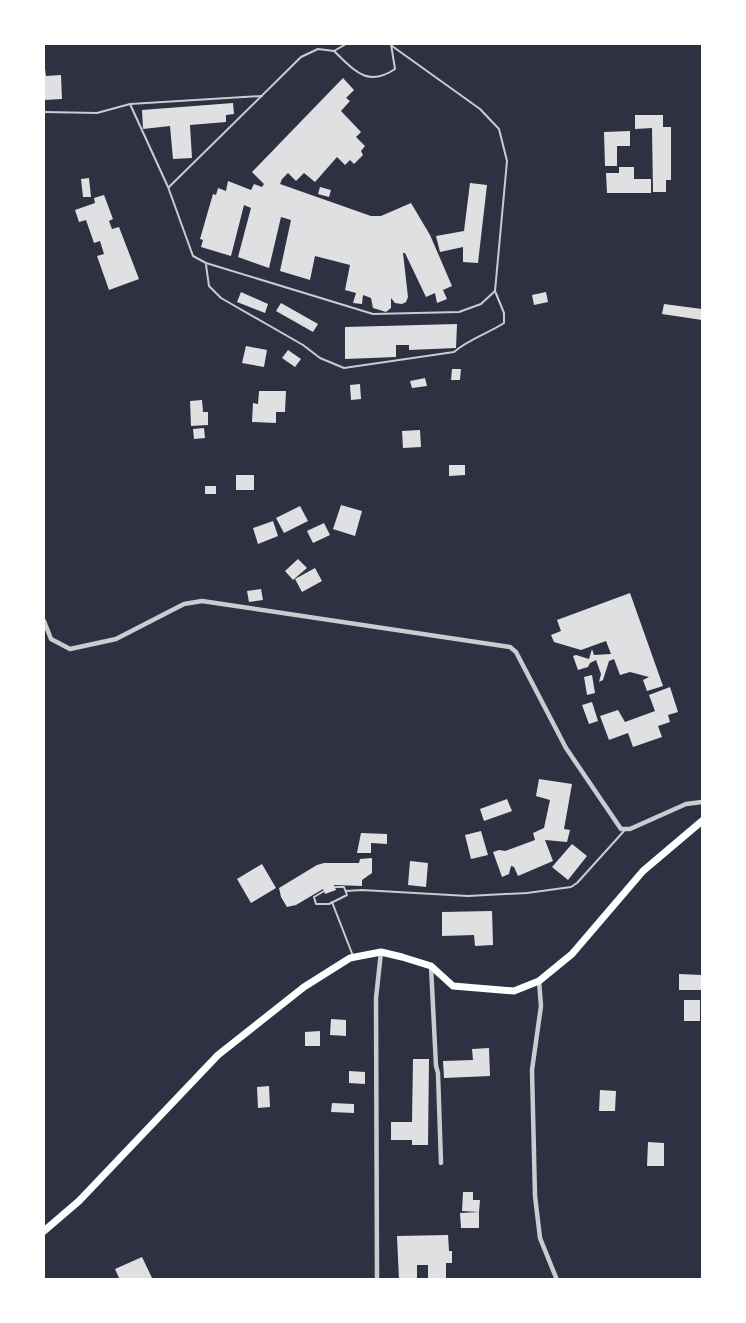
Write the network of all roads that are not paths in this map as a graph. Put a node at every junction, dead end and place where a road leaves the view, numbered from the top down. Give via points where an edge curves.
1 (346, 44) edge
2 (392, 45) edge
3 (334, 51) junction
4 (262, 96) junction
5 (130, 104) junction
6 (44, 112) edge
7 (168, 187) junction
8 (206, 263) junction
9 (495, 291) junction
10 (44, 621) edge
11 (702, 802) edge
12 (702, 821) edge
13 (625, 830) junction
14 (335, 887) dead end
15 (324, 891) dead end
16 (346, 891) junction
17 (332, 902) junction
18 (381, 952) junction
19 (354, 958) junction
20 (431, 966) junction
21 (538, 981) junction
22 (441, 1163) dead end
23 (44, 1230) edge
24 (377, 1280) edge
25 (557, 1280) edge

1 - 3 lane
2 - 3 lane via 395,69 369,78 360,76
2 - 9 lane via 480,109 499,129 507,161
3 - 4 lane via 318,50 301,57
4 - 5 lane
4 - 7 lane
5 - 6 lane via 97,113
5 - 7 lane
7 - 8 lane via 193,256
8 - 9 lane via 373,314 459,312 481,304
8 - 9 lane via 209,286 221,298 320,358 344,368 454,352 504,323
10 - 13 street via 51,639 75,648 123,636 184,604 202,601 510,647 566,748 617,826
11 - 13 street via 686,804
12 - 21 main road via 643,871 572,954
13 - 16 lane via 571,887 468,896
14 - 16 lane via 344,887
15 - 17 lane via 315,896 315,902
16 - 17 lane via 345,897
17 - 19 lane
18 - 19 main road
18 - 20 main road
18 - 24 street via 376,998
19 - 23 main road via 304,987 218,1055 79,1202
20 - 21 main road via 453,986 514,991
20 - 22 street
21 - 25 street via 541,1006 532,1070 535,1196 540,1238

